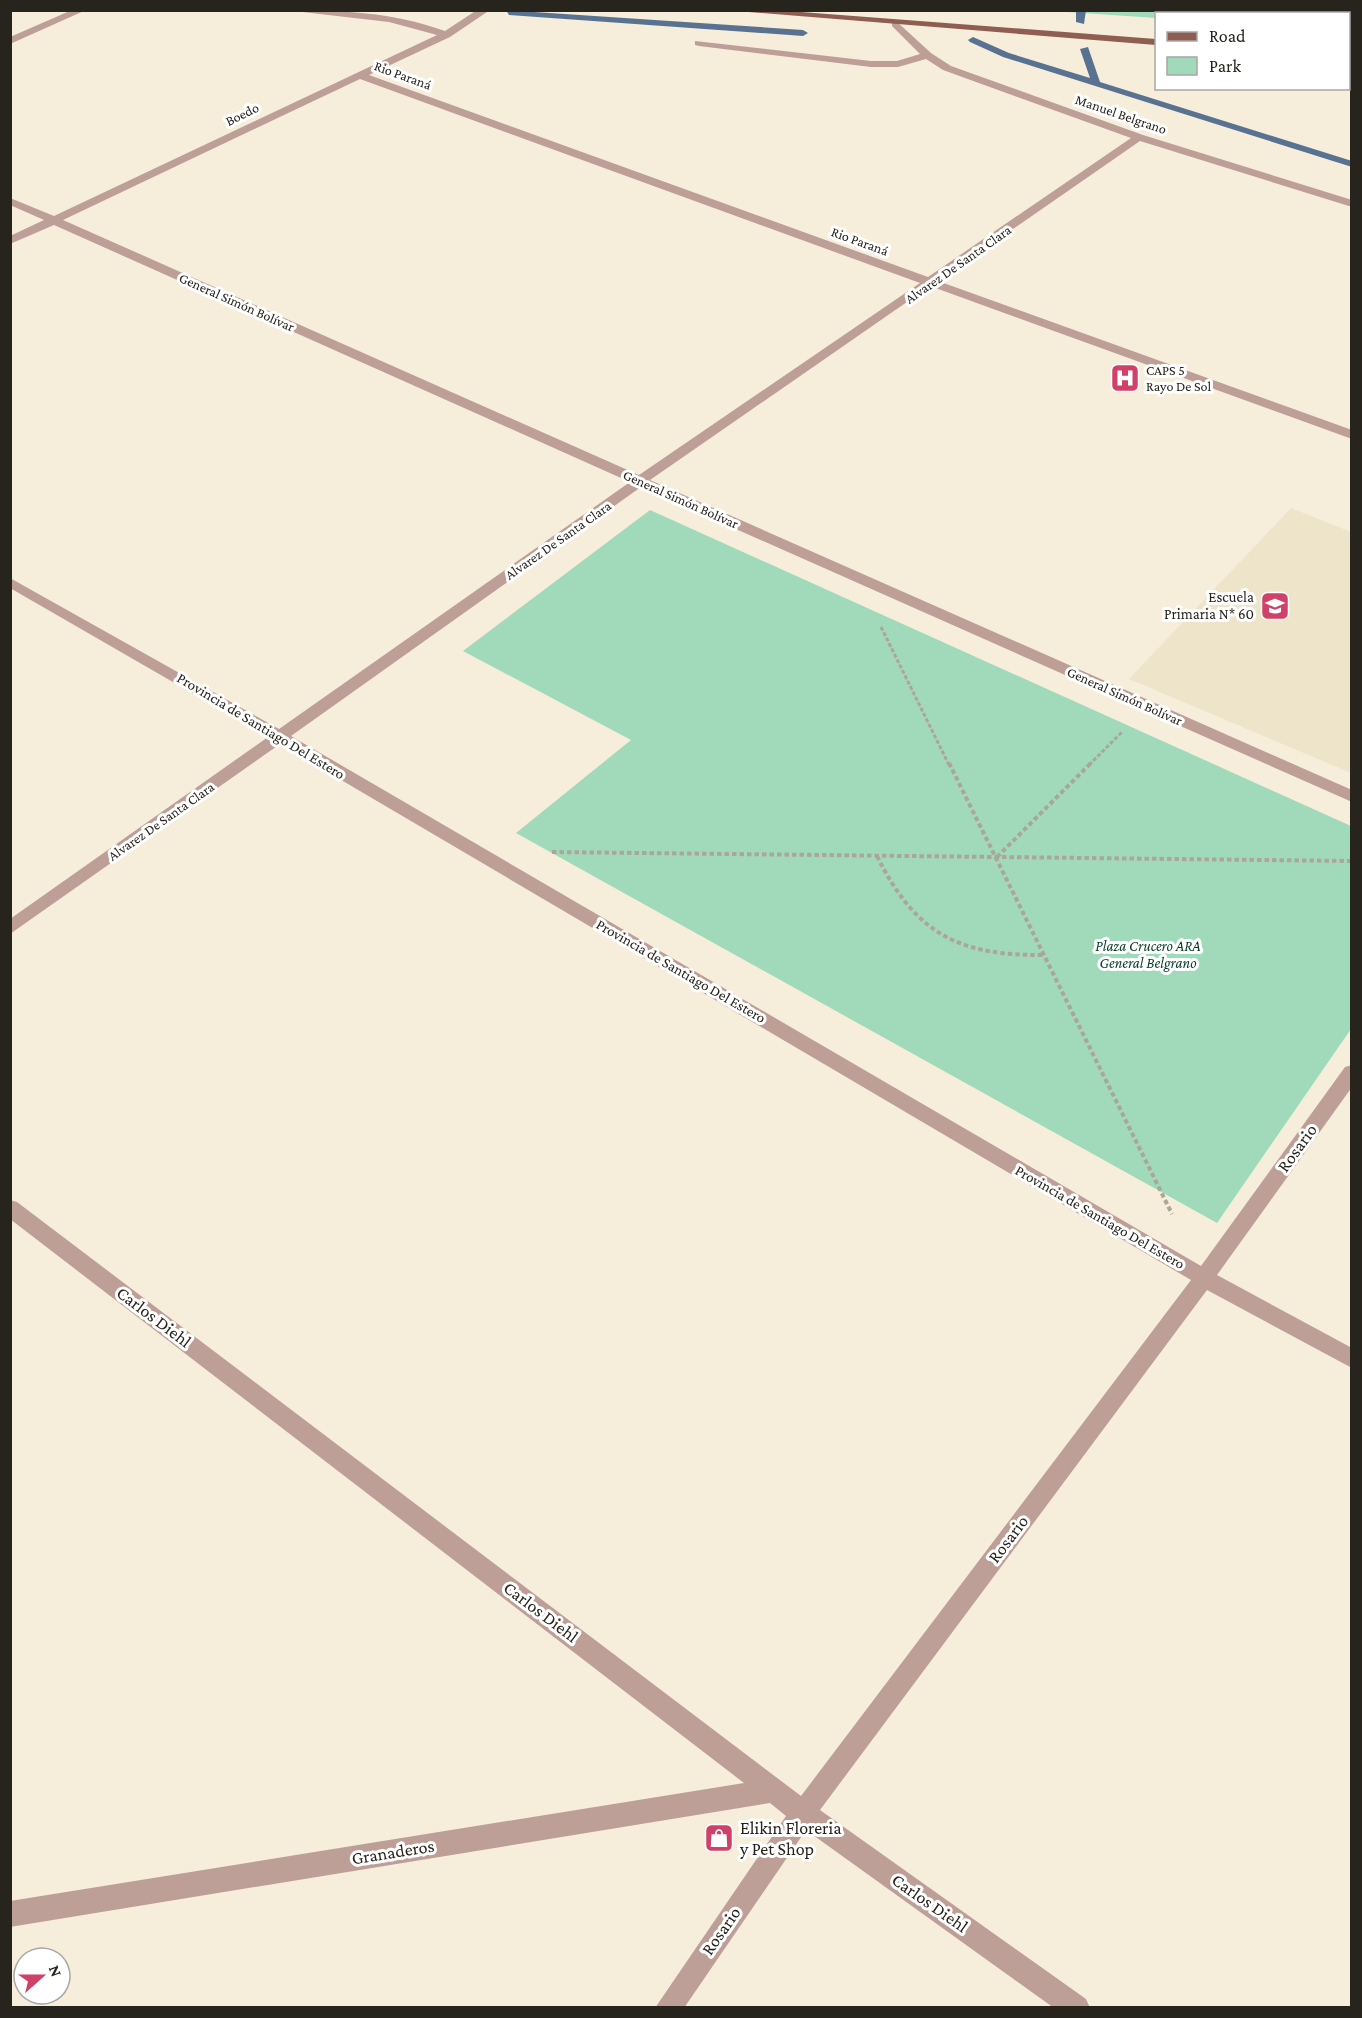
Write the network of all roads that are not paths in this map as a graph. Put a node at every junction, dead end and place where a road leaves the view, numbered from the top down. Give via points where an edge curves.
1 (81, 10) edge
2 (290, 10) edge
3 (484, 10) edge
4 (729, 10) edge
5 (896, 24) junction
6 (446, 35) junction
7 (10, 41) edge
8 (1155, 42) edge
9 (699, 43) dead end
10 (927, 55) junction
11 (358, 75) junction
12 (1139, 137) junction
13 (10, 201) edge
14 (1352, 204) edge
15 (53, 220) junction
16 (10, 241) edge
17 (932, 283) junction
18 (1352, 435) edge
19 (640, 481) junction
20 (10, 582) edge
21 (278, 738) junction
22 (1352, 796) edge
23 (10, 928) edge
24 (1352, 1072) edge
25 (10, 1208) edge
26 (1204, 1278) junction
27 (1352, 1359) edge
28 (775, 1790) junction
29 (803, 1813) junction
30 (10, 1914) edge
31 (668, 2007) edge
32 (1077, 2007) edge

1 - 7 street
2 - 6 street via 393,18
3 - 6 street, Boedo
4 - 5 main road
5 - 8 main road
5 - 10 street, Manuel Belgrano
6 - 11 street, Boedo
9 - 10 street via 871,64 898,64
10 - 12 street, Manuel Belgrano via 946,68
11 - 15 street, Boedo
11 - 17 street, Rio Paraná
12 - 14 street, Manuel Belgrano
12 - 17 street, Alvarez De Santa Clara
13 - 15 street, General Simón Bolívar
15 - 16 street, Boedo
15 - 19 street, General Simón Bolívar
17 - 18 street, Rio Paraná
17 - 19 street, Alvarez De Santa Clara
19 - 21 street, Alvarez De Santa Clara
19 - 22 street, General Simón Bolívar
20 - 21 street, Provincia de Santiago Del Estero
21 - 23 street, Alvarez De Santa Clara
21 - 26 street, Provincia de Santiago Del Estero
24 - 26 street, Rosario
25 - 28 street, Carlos Diehl
26 - 27 street, Provincia de Santiago Del Estero
26 - 29 street, Rosario
28 - 29 street, Carlos Diehl
28 - 30 street, Granaderos
29 - 31 street, Rosario
29 - 32 street, Carlos Diehl

